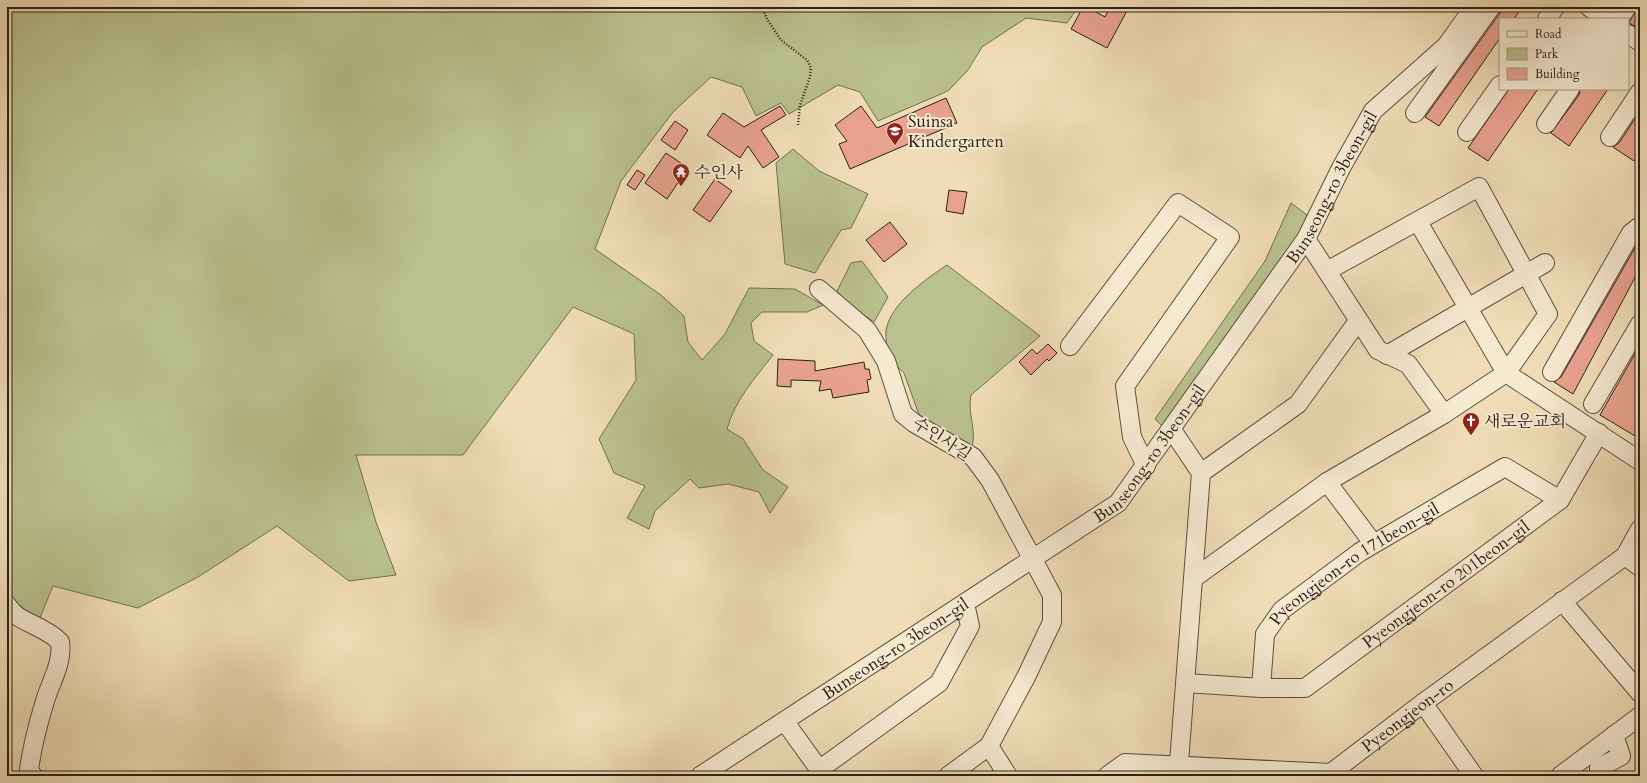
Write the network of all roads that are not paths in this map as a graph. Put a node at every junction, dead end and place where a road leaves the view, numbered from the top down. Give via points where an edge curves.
1 (1474, 7) edge
2 (1491, 7) edge
3 (1555, 7) edge
4 (1589, 7) edge
5 (1627, 7) edge
6 (1548, 18) edge
7 (1605, 18) edge
8 (1620, 18) edge
9 (1629, 35) edge
10 (1640, 42) edge
11 (1499, 87) edge
12 (1569, 90) edge
13 (1640, 92) edge
14 (1415, 113) dead end
15 (1546, 124) dead end
16 (1467, 132) dead end
17 (1610, 137) dead end
18 (1418, 222) junction
19 (1640, 226) edge
20 (1306, 239) junction
21 (1545, 263) dead end
22 (1327, 271) junction
23 (1528, 274) junction
24 (819, 289) dead end
25 (1468, 307) junction
26 (1358, 321) junction
27 (1640, 324) edge
28 (1070, 346) dead end
29 (1387, 355) junction
30 (1552, 372) dead end
31 (1506, 373) junction
32 (1593, 404) dead end
33 (1444, 414) junction
34 (1172, 430) junction
35 (1598, 433) junction
36 (1640, 461) edge
37 (1146, 466) junction
38 (1201, 473) junction
39 (1327, 482) junction
40 (1560, 500) junction
41 (1640, 529) edge
42 (1374, 543) junction
43 (1625, 556) junction
44 (1032, 559) junction
45 (1640, 567) edge
46 (1194, 578) junction
47 (1562, 601) junction
48 (7, 604) edge
49 (965, 604) junction
50 (1186, 683) junction
51 (1260, 688) junction
52 (1640, 693) edge
53 (1423, 703) junction
54 (1640, 716) edge
55 (784, 722) junction
56 (1614, 735) junction
57 (988, 746) junction
58 (1178, 771) edge
59 (822, 773) edge
60 (1332, 775) edge
61 (33, 776) edge
62 (700, 776) edge
63 (948, 776) edge
64 (1008, 776) edge
65 (1107, 776) edge
66 (1474, 776) edge
67 (1560, 776) edge
68 (1599, 776) edge

1 - 20 street, Bunseong-ro 3beon-gil via 1446,46 1373,111
2 - 14 street
3 - 6 street
4 - 7 street
5 - 8 street
9 - 10 street
11 - 16 street
12 - 15 street
13 - 17 street
18 - 22 street
18 - 23 street via 1479,187
18 - 25 street
19 - 30 street via 1631,233
20 - 22 street
20 - 34 street, Bunseong-ro 3beon-gil
21 - 23 street
22 - 26 street
23 - 25 street
23 - 31 street via 1548,314
24 - 44 street, 수인사길 via 867,330 886,361 903,414 973,457 990,480
25 - 29 street
25 - 31 street
26 - 29 street via 1378,350
26 - 38 street via 1298,404
27 - 32 street
28 - 37 street via 1178,203 1230,237 1125,386 1132,437
29 - 33 street via 1408,364
31 - 33 street
31 - 35 street
33 - 39 street
34 - 37 street, Bunseong-ro 3beon-gil
34 - 38 street
35 - 36 street
35 - 40 street, Pyeongjeon-ro 201beon-gil
37 - 44 street, Bunseong-ro 3beon-gil via 1118,504
38 - 46 street
39 - 42 street
39 - 46 street
40 - 42 street, Pyeongjeon-ro 171beon-gil via 1505,467
40 - 51 street, Pyeongjeon-ro 201beon-gil via 1305,688
41 - 43 street, Pyeongjeon-ro
42 - 51 street, Pyeongjeon-ro 171beon-gil via 1282,610 1265,634
43 - 45 street
43 - 47 street, Pyeongjeon-ro
44 - 49 street, Bunseong-ro 3beon-gil
44 - 57 street, 수인사길 via 1052,595 1052,622 1026,677
46 - 50 street
47 - 52 street
47 - 53 street, Pyeongjeon-ro
48 - 61 street via 20,619 45,630 60,642 62,654 31,752 29,770
49 - 55 street, Bunseong-ro 3beon-gil
49 - 59 street via 970,626 939,683
50 - 51 street
50 - 58 street
53 - 60 street, Pyeongjeon-ro
53 - 66 street
54 - 56 street
55 - 59 street
55 - 62 street, Bunseong-ro 3beon-gil
56 - 67 street
56 - 68 street via 1621,756 1600,768
57 - 63 street
57 - 64 street
58 - 60 street, Pyeongjeon-ro
58 - 65 street, Pyeongjeon-ro via 1126,763

